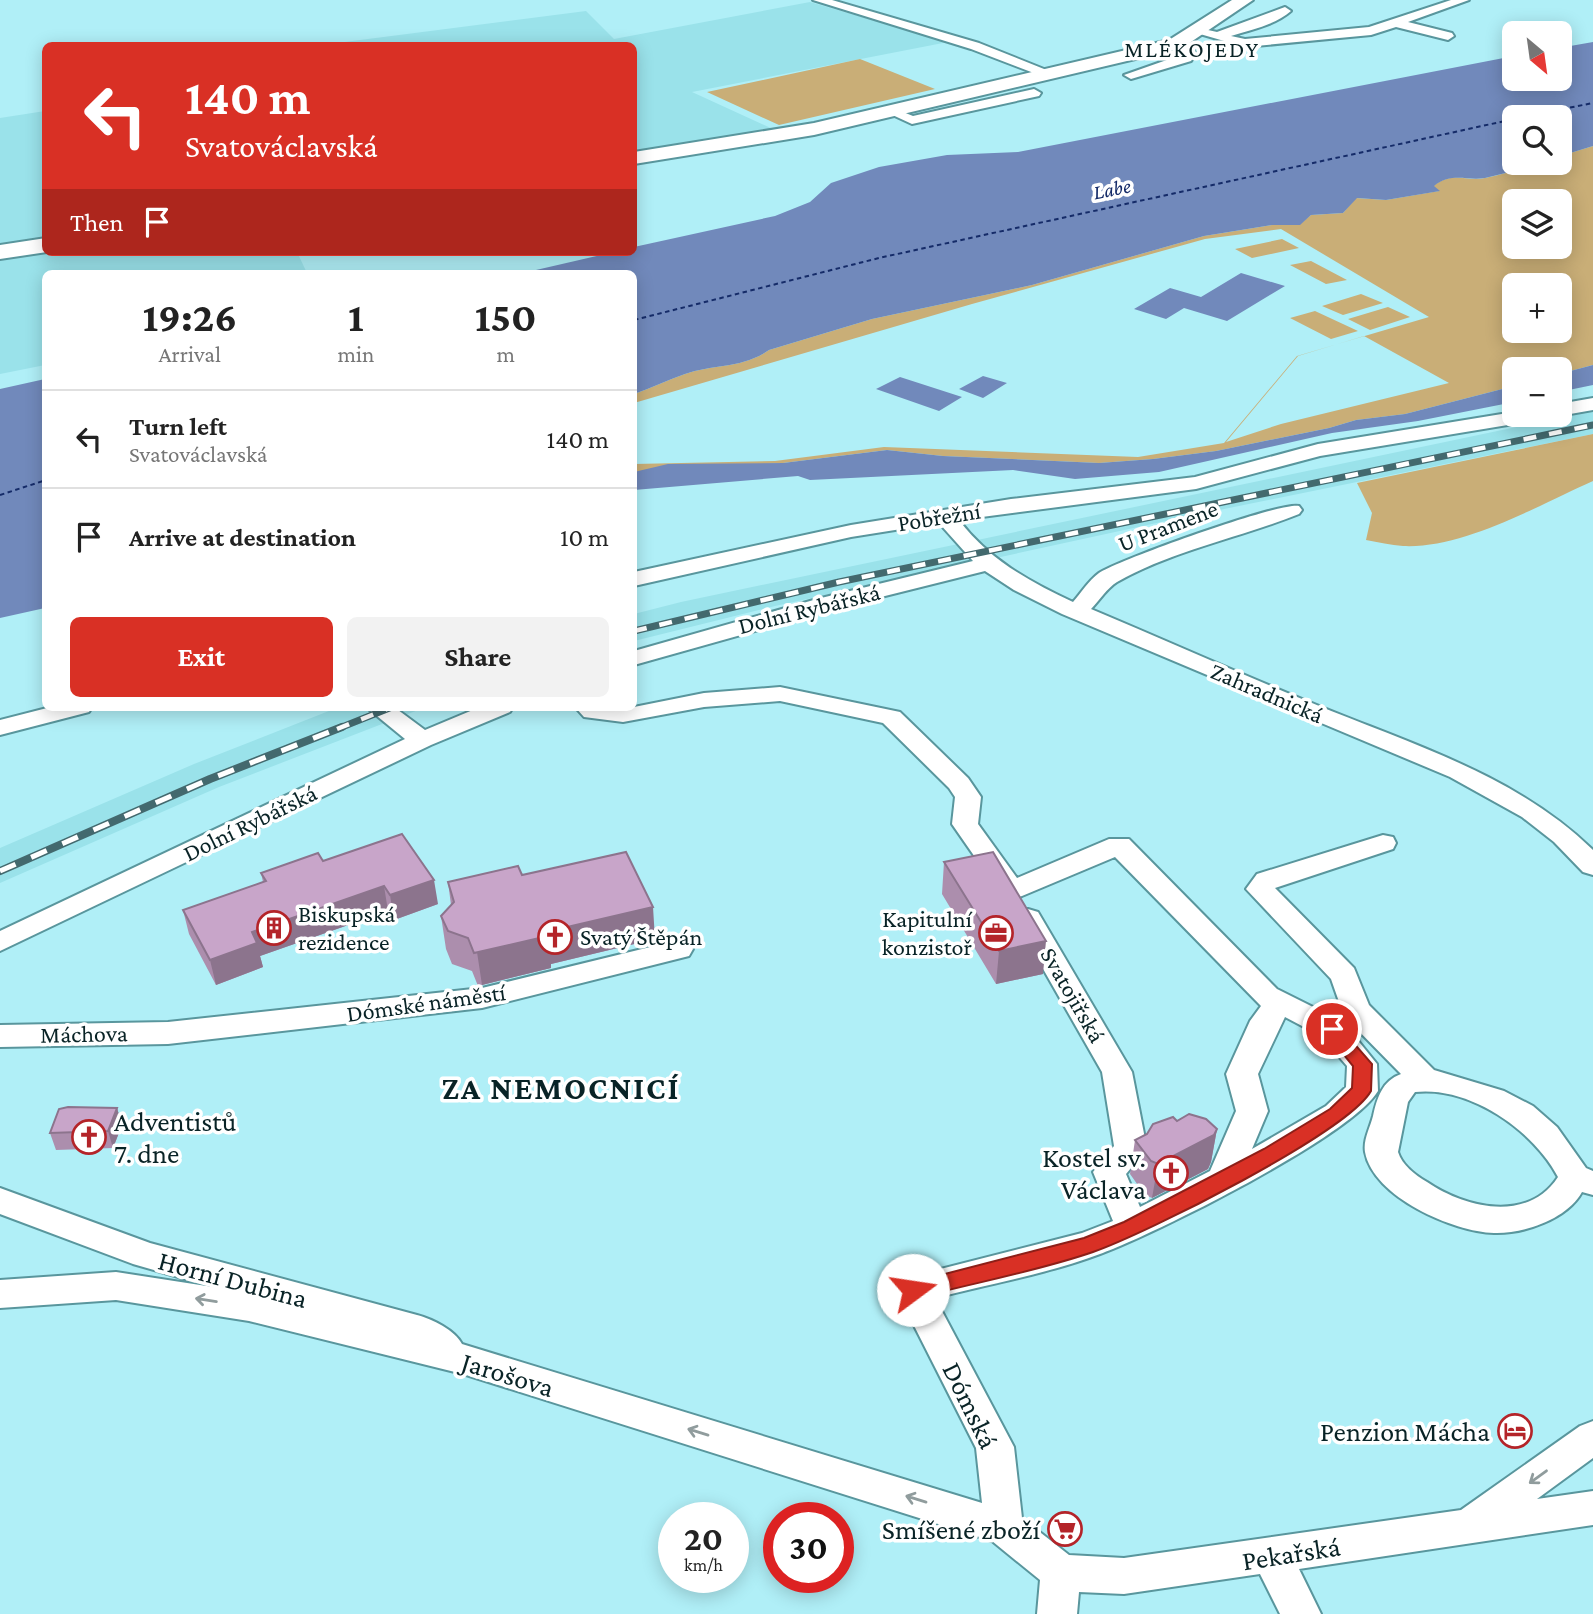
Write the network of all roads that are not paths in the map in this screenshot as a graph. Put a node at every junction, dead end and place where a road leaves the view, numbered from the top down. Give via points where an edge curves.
1 (819, 0) edge
2 (1244, 0) edge
3 (1456, 1) edge
4 (1285, 11) dead end
5 (1394, 23) junction
6 (1218, 36) junction
7 (1448, 36) dead end
8 (1186, 41) junction
9 (1245, 43) junction
10 (1052, 75) junction
11 (1130, 75) dead end
12 (1034, 93) dead end
13 (893, 112) junction
14 (637, 158) edge
15 (35, 246) edge
16 (0, 252) edge
17 (1593, 404) edge
18 (1572, 408) edge
19 (1502, 420) edge
20 (1292, 510) dead end
21 (945, 516) junction
22 (987, 565) junction
23 (637, 578) edge
24 (1077, 611) junction
25 (637, 657) edge
26 (65, 711) edge
27 (383, 711) edge
28 (491, 711) edge
29 (592, 711) edge
30 (0, 728) edge
31 (422, 740) junction
32 (1383, 843) dead end
33 (1593, 866) edge
34 (1012, 890) junction
35 (0, 942) edge
36 (679, 949) dead end
37 (1280, 1003) junction
38 (168, 1033) joint
39 (0, 1036) edge
40 (1425, 1080) junction
41 (1223, 1180) junction
42 (1583, 1180) edge
43 (0, 1201) edge
44 (1132, 1227) junction
45 (0, 1294) edge
46 (463, 1359) junction
47 (1593, 1437) edge
48 (1593, 1508) edge
49 (1473, 1523) junction
50 (1004, 1527) junction
51 (1272, 1557) junction
52 (1061, 1573) junction
53 (1057, 1614) edge
54 (1301, 1614) edge

1 - 10 street via 975,46
2 - 8 street
3 - 5 street
4 - 6 street
5 - 7 street
5 - 9 street via 1371,31 1380,36 1357,40 1322,34
6 - 8 street
6 - 9 street
8 - 9 street via 1210,48
8 - 10 street
8 - 11 street via 1190,54 1186,58
10 - 13 street
12 - 13 street via 912,120
13 - 14 street
15 - 16 street
17 - 18 street
19 - 21 street, Pobřežní via 1318,450 1163,488
20 - 24 street, U Pramene via 1216,533 1107,578
21 - 22 street, Zahradnická via 960,541
21 - 23 street, Pobřežní via 838,533
22 - 24 street, Zahradnická
22 - 25 street, Dolní Rybářská via 800,610
24 - 33 street, Zahradnická via 1500,790 1577,848
26 - 30 street
27 - 31 street
28 - 31 street, Dolní Rybářská
29 - 34 street, Svatojiřská via 623,715 704,700 780,694 891,717 959,783 968,797 965,824
31 - 35 street, Dolní Rybářská
32 - 40 street via 1267,880 1261,889 1345,975 1355,1009
34 - 37 street via 1119,845 1267,996
34 - 44 street, Svatojiřská via 1117,1072 1131,1149 1109,1172
36 - 38 street, Dómské náměstí via 482,998
37 - 41 street via 1265,1021 1242,1074 1252,1111
37 - 41 street via 1332,1029 1362,1064 1362,1091 1337,1114
38 - 39 street, Máchova
40 - 42 street via 1498,1099 1545,1133
40 - 42 street via 1405,1084 1396,1092 1380,1147 1385,1162 1412,1190 1455,1211 1503,1220 1536,1211
41 - 44 street
43 - 46 street, Horní Dubina via 145,1255 418,1329
44 - 50 street, Dómská via 1088,1245 913,1290 995,1447
46 -> 45 street, Jarošova via 249,1307 116,1286
50 -> 46 street, Jarošova
47 -> 49 street
48 - 49 street, Pekařská
49 - 51 street, Pekařská
50 - 52 street
51 - 52 street, Pekařská via 1124,1576
51 - 54 street
52 - 53 street

